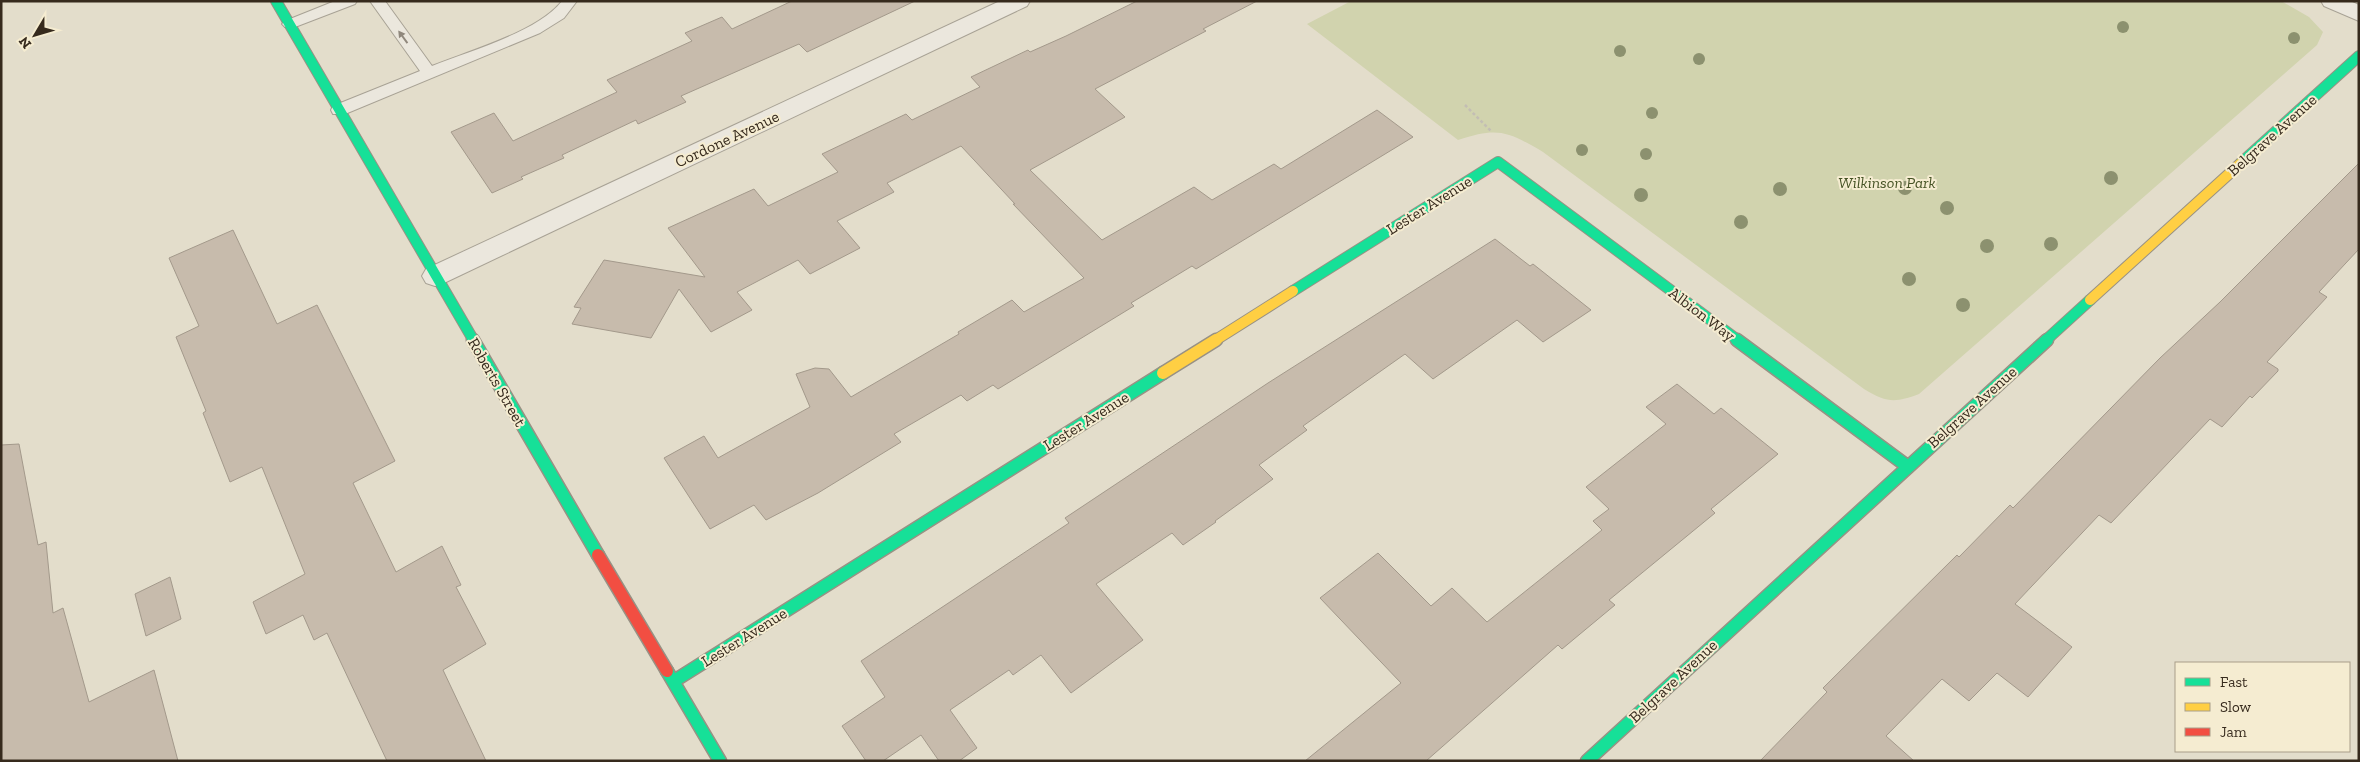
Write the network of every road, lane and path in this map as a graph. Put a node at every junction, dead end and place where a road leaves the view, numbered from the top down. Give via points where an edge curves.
1 (276, 1) edge
2 (350, 1) edge
3 (377, 1) edge
4 (570, 1) edge
5 (1019, 1) edge
6 (2332, 1) edge
7 (2359, 14) edge
8 (290, 24) junction
9 (2359, 56) edge
10 (429, 73) junction
11 (1465, 105) dead end
12 (339, 110) junction
13 (1497, 137) dead end
14 (1498, 162) joint
15 (435, 276) junction
16 (1907, 466) junction
17 (674, 681) junction
18 (720, 761) edge
19 (1587, 761) edge

1 - 8 street, Roberts Street
2 - 8 lane
10 -> 3 lane
4 - 10 lane via 559,15 535,30
5 - 15 street, Cordone Avenue
6 - 7 street
8 - 12 street, Roberts Street
9 - 16 street, Belgrave Avenue
10 - 12 lane
11 - 13 path
12 - 15 street, Roberts Street
14 - 16 street, Albion Way
14 - 17 street, Lester Avenue
15 - 17 street, Roberts Street
16 - 19 street, Belgrave Avenue
17 - 18 street, Roberts Street

